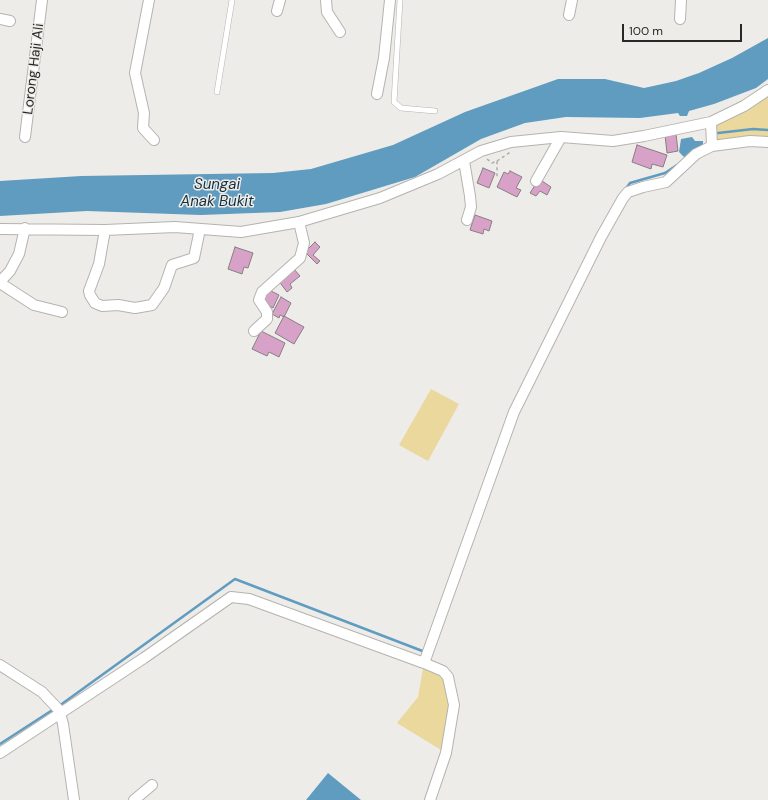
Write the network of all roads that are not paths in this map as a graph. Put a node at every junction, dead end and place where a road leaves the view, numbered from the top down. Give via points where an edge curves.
1 (42, 0) edge
2 (149, 0) edge
3 (232, 0) edge
4 (280, 0) edge
5 (326, 0) edge
6 (390, 0) edge
7 (400, 0) edge
8 (572, 0) edge
9 (681, 0) edge
10 (277, 11) dead end
11 (569, 15) dead end
12 (680, 19) dead end
13 (340, 32) dead end
14 (768, 90) edge
15 (217, 92) dead end
16 (377, 94) dead end
17 (435, 111) dead end
18 (711, 122) junction
19 (25, 137) dead end
20 (561, 137) junction
21 (154, 140) dead end
22 (768, 142) edge
23 (712, 146) junction
24 (464, 161) junction
25 (536, 181) dead end
26 (467, 220) dead end
27 (299, 222) junction
28 (25, 228) junction
29 (0, 229) edge
30 (200, 229) junction
31 (105, 230) junction
32 (0, 283) edge
33 (62, 312) dead end
34 (254, 331) dead end
35 (424, 663) junction
36 (0, 665) edge
37 (58, 710) junction
38 (0, 753) edge
39 (152, 785) dead end
40 (74, 800) edge
41 (134, 800) edge
42 (430, 800) edge

1 - 19 street, Lorong Haji Ali
2 - 21 street via 135,73 144,112 143,128
3 - 15 lane
4 - 10 street
5 - 13 street via 326,12
6 - 16 street via 384,58
7 - 17 lane via 394,102 402,108
8 - 11 street
9 - 12 street
14 - 18 street via 727,116
18 - 20 street via 613,141
18 - 23 street
20 - 24 street via 517,141 481,151
20 - 25 street
22 - 23 street via 750,141
23 - 35 street via 696,154 666,182 628,192 601,237 514,412
24 - 26 street via 471,208
24 - 27 street via 380,198
27 - 30 street via 241,232
27 - 34 street via 304,243 300,258 262,292 259,300 267,312 267,319
28 - 29 street
28 - 31 street
28 - 32 street via 19,254
30 - 31 street via 175,227
30 - 31 street via 194,258 172,265 164,288 152,305 135,308 102,306 95,303 90,295
32 - 33 street via 34,305
35 - 37 street via 249,599 231,597
35 - 42 street via 443,671 448,677 454,705 446,753
36 - 37 street via 42,692
37 - 38 street
37 - 40 street
39 - 41 street

